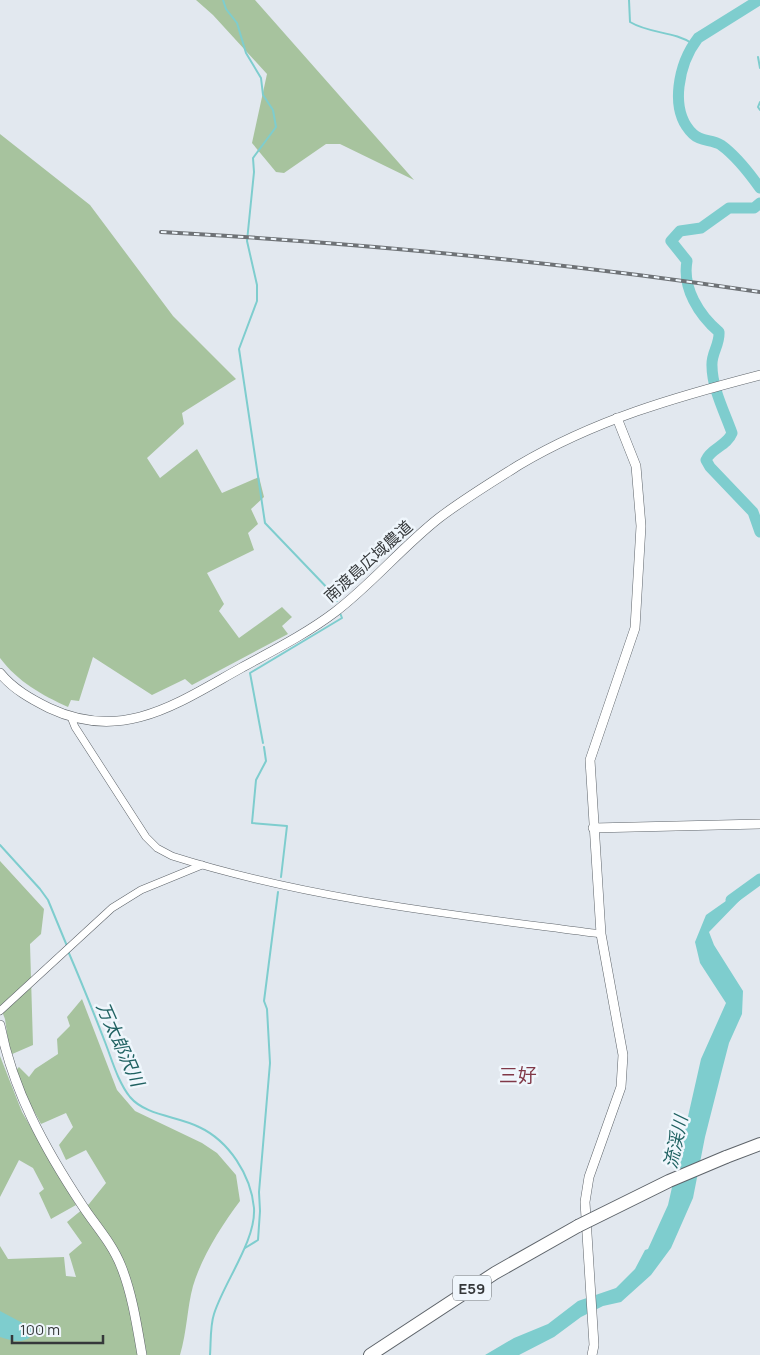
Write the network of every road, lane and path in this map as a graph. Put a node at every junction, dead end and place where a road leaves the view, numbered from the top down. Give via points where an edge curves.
1 (760, 375) edge
2 (617, 418) junction
3 (0, 673) edge
4 (71, 717) junction
5 (760, 824) edge
6 (594, 828) junction
7 (202, 865) junction
8 (602, 934) junction
9 (0, 1011) edge
10 (0, 1025) edge
11 (760, 1144) edge
12 (142, 1355) edge
13 (370, 1355) edge
14 (592, 1355) edge

1 - 2 street, 南渡島広域農道 via 679,396
2 - 4 street, 南渡島広域農道 via 550,448 459,504 334,613 185,700 138,719 103,721
2 - 6 street via 636,466 640,526 637,612 635,628 592,752
3 - 4 street, 南渡島広域農道 via 35,701
4 - 7 street via 150,842 172,856
5 - 6 street
6 - 8 street
7 - 8 street via 304,890 382,904
7 - 9 street via 128,896
8 - 14 street via 624,1055 621,1087 586,1192 594,1336
10 - 12 street via 8,1061 27,1110 121,1265
11 - 13 highway, E59, bridge via 669,1181 578,1226 471,1288

